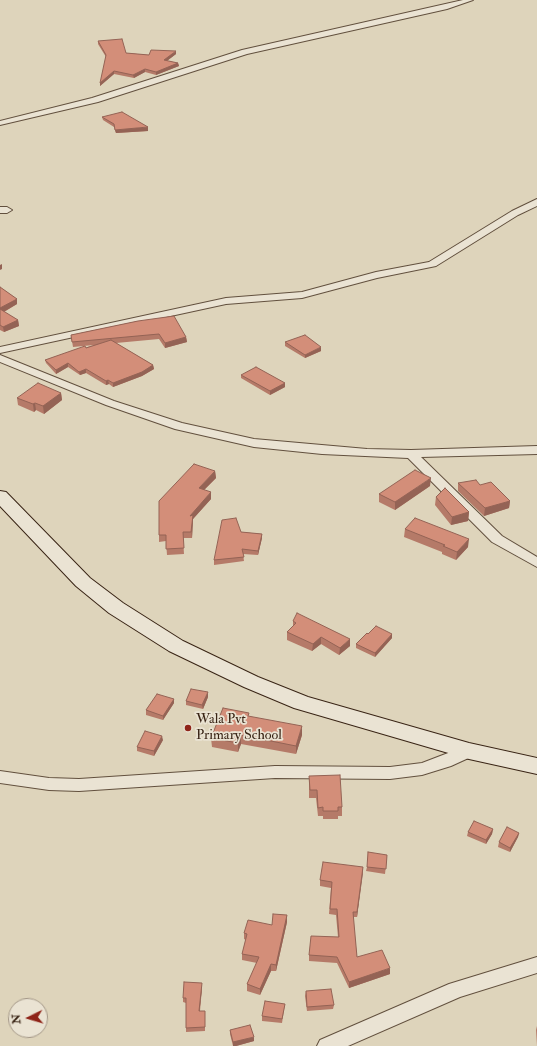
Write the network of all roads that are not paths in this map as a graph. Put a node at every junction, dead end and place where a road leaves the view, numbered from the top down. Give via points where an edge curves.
1 (470, 0) edge
2 (0, 123) edge
3 (537, 202) edge
4 (0, 350) edge
5 (0, 358) edge
6 (537, 450) edge
7 (411, 454) junction
8 (1, 500) edge
9 (537, 563) edge
10 (469, 751) junction
11 (537, 766) edge
12 (0, 777) edge
13 (537, 965) edge
14 (327, 1046) edge

1 - 2 street via 245,52 95,100
3 - 4 street via 432,264 376,274 302,295 226,302
5 - 7 street via 110,403 179,426 254,443 322,450
6 - 7 street
7 - 9 street via 497,539
8 - 10 main road via 83,582 116,608 176,646 301,703
10 - 11 main road
10 - 12 street via 422,769 390,773 275,772 79,785 49,784
13 - 14 street via 456,990

